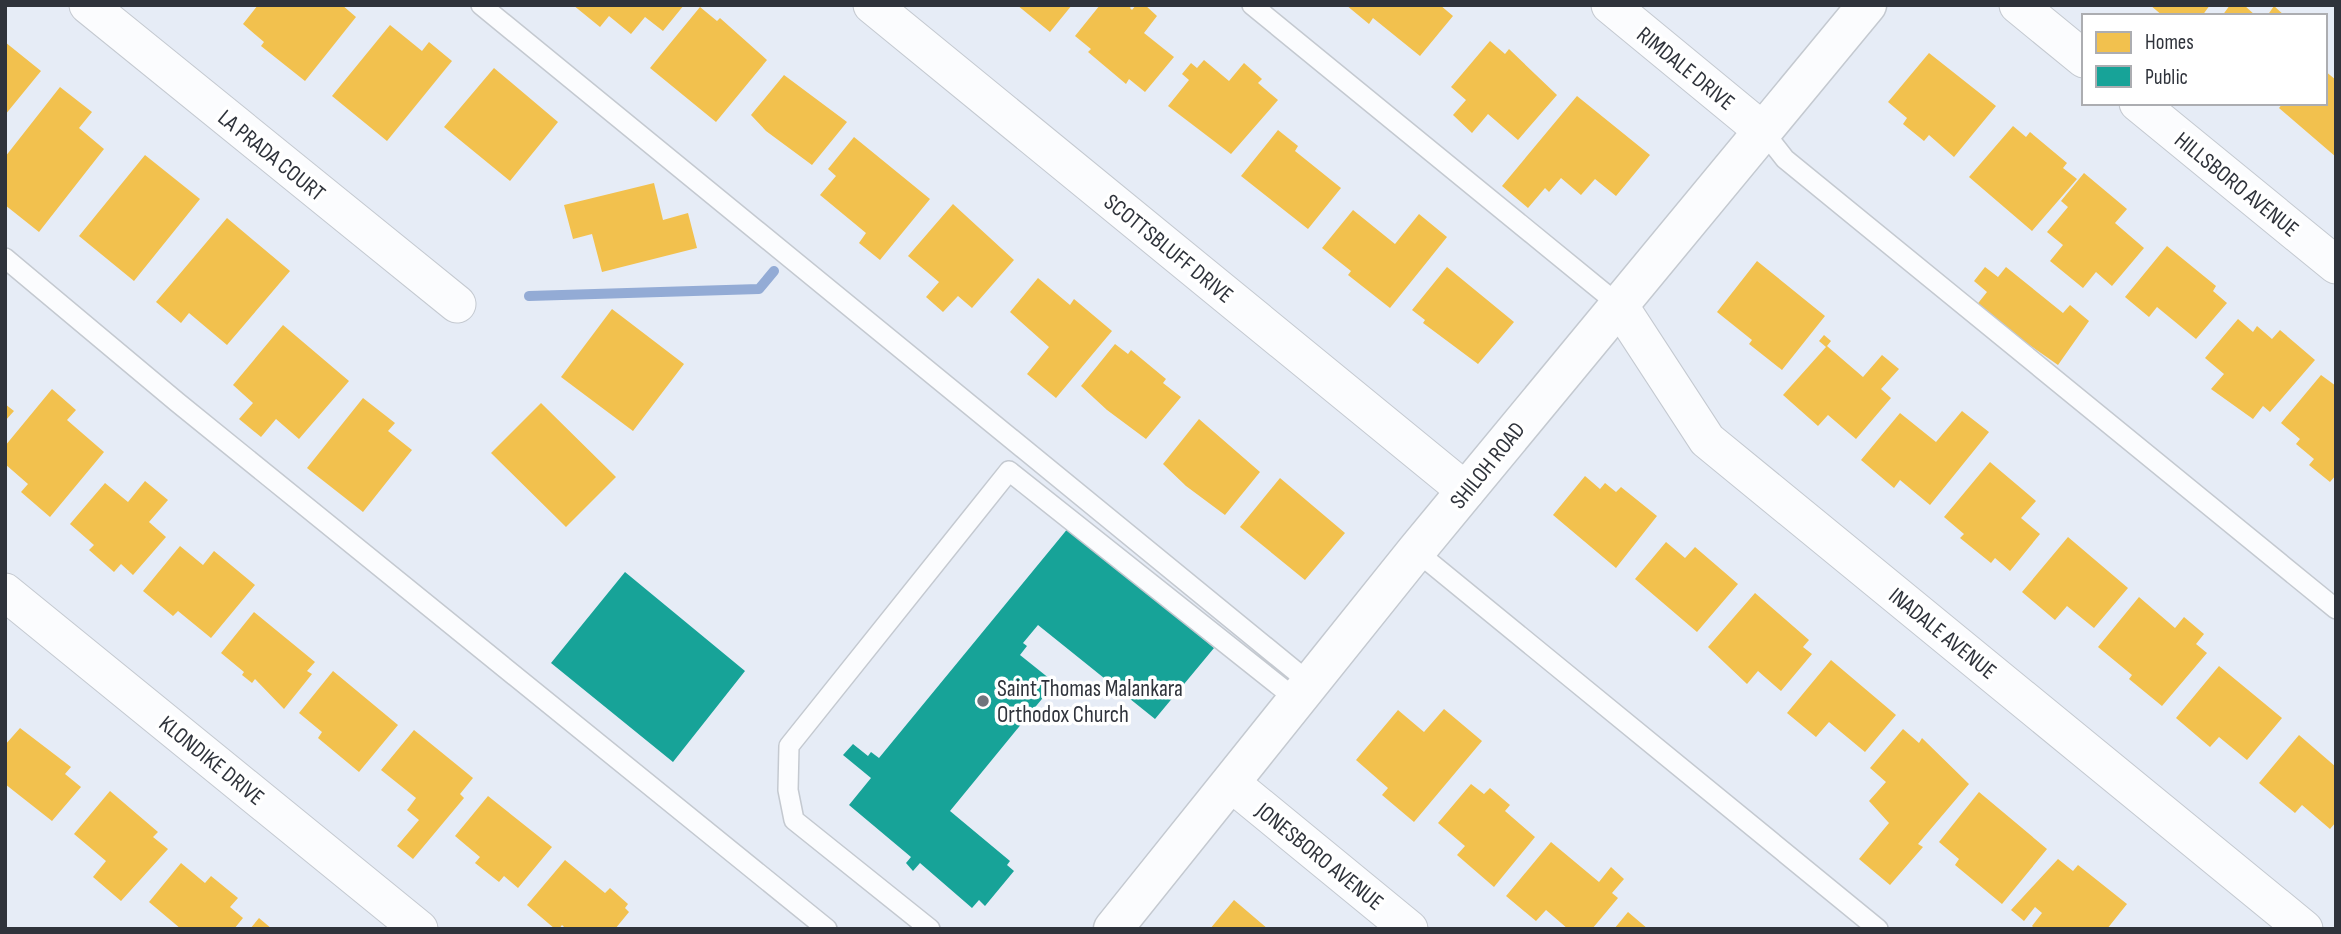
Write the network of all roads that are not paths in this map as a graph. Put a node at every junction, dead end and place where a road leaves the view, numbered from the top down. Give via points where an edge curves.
1 (88, 5) edge
2 (481, 5) edge
3 (872, 5) edge
4 (1252, 5) edge
5 (1610, 5) edge
6 (1867, 5) edge
7 (2018, 5) edge
8 (2082, 57) edge
9 (2140, 105) edge
10 (1763, 131) junction
11 (5, 258) edge
12 (2336, 265) edge
13 (457, 304) dead end
14 (1619, 305) junction
15 (1466, 491) junction
16 (1416, 551) junction
17 (5, 592) edge
18 (2336, 609) edge
19 (1304, 692) junction
20 (1231, 783) junction
21 (419, 929) edge
22 (827, 929) edge
23 (930, 929) edge
24 (1113, 929) edge
25 (1409, 929) edge
26 (1878, 929) edge
27 (2304, 929) edge

1 - 13 street, LA PRADA COURT
2 - 19 lane
3 - 15 street, SCOTTSBLUFF DRIVE
4 - 14 lane
5 - 10 street, RIMDALE DRIVE
6 - 10 street, SHILOH ROAD
7 - 8 street
9 - 12 street, HILLSBORO AVENUE
10 - 14 street, SHILOH ROAD
10 - 18 lane via 1785,159
11 - 22 lane
14 - 15 street, SHILOH ROAD
14 - 27 street, INADALE AVENUE via 1707,440
15 - 16 street, SHILOH ROAD
16 - 19 street, SHILOH ROAD
16 - 26 lane
17 - 21 street, KLONDIKE DRIVE
19 - 20 street, SHILOH ROAD
19 - 23 lane via 1009,471 789,746 788,789 794,820
20 - 24 street, SHILOH ROAD
20 - 25 street, JONESBORO AVENUE

